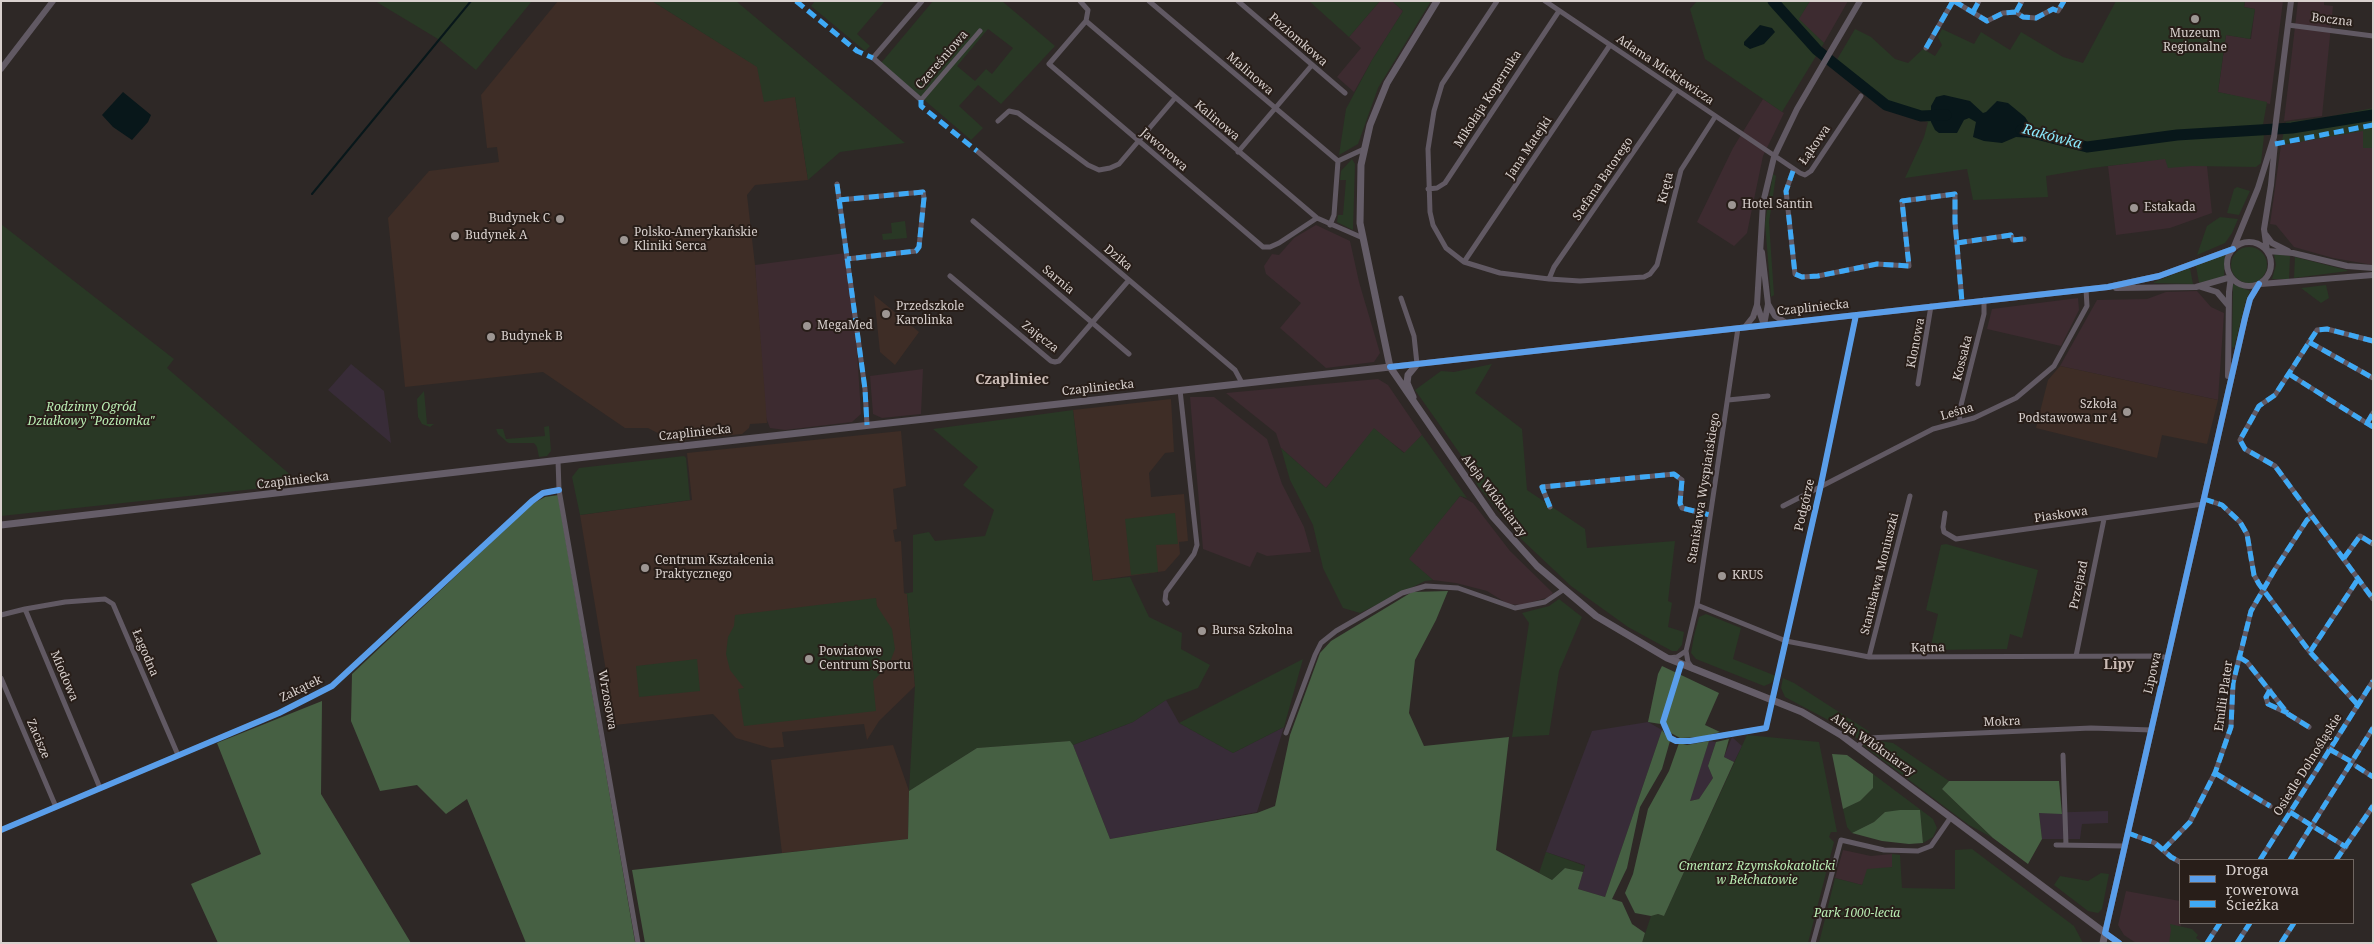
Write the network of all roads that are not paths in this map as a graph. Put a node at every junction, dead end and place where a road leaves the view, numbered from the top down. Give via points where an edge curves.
1 (53, 1) edge
2 (922, 1) edge
3 (1080, 1) edge
4 (1149, 1) edge
5 (1238, 1) edge
6 (1437, 1) edge
7 (1498, 1) edge
8 (1545, 1) edge
9 (1860, 1) edge
10 (1953, 1) edge
11 (1979, 1) edge
12 (2022, 1) edge
13 (2064, 1) edge
14 (2291, 1) edge
15 (1559, 11) junction
16 (1973, 12) junction
17 (2016, 12) junction
18 (1086, 21) junction
19 (2288, 25) junction
20 (980, 31) dead end
21 (2373, 36) edge
22 (1610, 45) junction
23 (1926, 48) dead end
24 (1312, 64) junction
25 (1, 69) edge
26 (1676, 90) junction
27 (1344, 93) dead end
28 (1860, 96) dead end
29 (1175, 98) junction
30 (1274, 108) junction
31 (1715, 117) junction
32 (998, 121) dead end
33 (2274, 137) junction
34 (1139, 141) junction
35 (1364, 149) junction
36 (977, 151) dead end
37 (1238, 152) junction
38 (1774, 157) junction
39 (1338, 161) junction
40 (1793, 171) junction
41 (837, 184) dead end
42 (1428, 189) junction
43 (839, 200) junction
44 (1317, 218) junction
45 (973, 221) dead end
46 (1330, 225) junction
47 (2264, 229) junction
48 (1363, 238) junction
49 (2024, 239) dead end
50 (1957, 243) junction
51 (1761, 247) junction
52 (2233, 249) junction
53 (2266, 251) junction
54 (2294, 253) junction
55 (847, 259) junction
56 (1464, 262) junction
57 (2373, 268) edge
58 (2373, 275) edge
59 (950, 276) dead end
60 (2231, 278) junction
61 (1549, 279) junction
62 (1129, 280) junction
63 (2259, 284) junction
64 (2199, 286) junction
65 (2108, 287) junction
66 (2086, 289) junction
67 (1401, 298) dead end
68 (1984, 300) junction
69 (1962, 302) junction
70 (1768, 304) junction
71 (1757, 305) junction
72 (1931, 306) junction
73 (2229, 306) junction
74 (1856, 315) junction
75 (1785, 322) junction
76 (1093, 323) junction
77 (1764, 325) junction
78 (1745, 327) junction
79 (1738, 328) junction
80 (2373, 341) edge
81 (2309, 342) junction
82 (1129, 354) dead end
83 (1417, 364) junction
84 (1390, 367) junction
85 (2289, 374) junction
86 (2373, 378) edge
87 (1242, 383) junction
88 (1918, 384) dead end
89 (1180, 390) junction
90 (1768, 396) dead end
91 (1728, 400) junction
92 (2225, 407) junction
93 (1419, 411) junction
94 (2373, 413) edge
95 (1960, 421) junction
96 (2367, 423) junction
97 (868, 425) junction
98 (2373, 427) edge
99 (558, 460) junction
100 (1820, 489) junction
101 (559, 490) junction
102 (1910, 496) dead end
103 (2203, 502) junction
104 (1784, 506) dead end
105 (1550, 507) dead end
106 (1945, 513) dead end
107 (1710, 515) junction
108 (2312, 516) junction
109 (2104, 519) junction
110 (1, 525) edge
111 (2373, 544) edge
112 (2344, 558) junction
113 (2358, 579) junction
114 (2262, 589) junction
115 (1563, 590) junction
116 (2373, 599) edge
117 (1168, 604) dead end
118 (1697, 606) junction
119 (25, 609) junction
120 (1, 615) edge
121 (1786, 641) junction
122 (1686, 651) junction
123 (2310, 652) junction
124 (2076, 656) junction
125 (1869, 657) junction
126 (2240, 657) junction
127 (1667, 658) junction
128 (2168, 658) junction
129 (1681, 664) junction
130 (1694, 669) junction
131 (1, 678) edge
132 (2373, 681) edge
133 (2270, 690) junction
134 (1772, 700) junction
135 (2357, 704) junction
136 (2288, 714) junction
137 (2309, 727) dead end
138 (2373, 728) edge
139 (2152, 730) junction
140 (1286, 733) dead end
141 (1858, 746) junction
142 (2330, 749) junction
143 (178, 755) junction
144 (2063, 755) dead end
145 (2354, 764) junction
146 (2215, 773) junction
147 (2373, 777) edge
148 (100, 788) junction
149 (2270, 806) dead end
150 (2373, 806) edge
151 (56, 807) junction
152 (2290, 812) junction
153 (1951, 817) junction
154 (2312, 826) junction
155 (1, 830) edge
156 (2128, 833) junction
157 (2056, 845) dead end
158 (2066, 845) junction
159 (2125, 846) junction
160 (2346, 847) junction
161 (2163, 850) junction
162 (2261, 859) edge
163 (2291, 859) edge
164 (2337, 859) edge
165 (2179, 861) edge
166 (2219, 924) edge
167 (2249, 924) edge
168 (2293, 924) edge
169 (2105, 933) junction
170 (638, 943) edge
171 (1813, 943) edge
172 (2103, 943) edge
173 (2119, 943) edge
174 (2207, 943) edge
175 (2237, 943) edge
176 (2281, 943) edge

1 - 25 street
2 - 20 street, Czereśniowa via 873,58 921,100
3 - 18 street via 1088,10
4 - 30 street, Malinowa
5 - 24 street, Poziomkowa
6 - 35 main road, Aleja Włókniarzy via 1387,83
7 - 42 street via 1439,90 1427,157
8 - 15 street, Adama Mickiewicza
9 - 38 street via 1786,129
10 - 16 street
10 - 23 street
11 - 16 street
12 - 17 street
13 - 17 street via 2058,11 2053,9 2036,18 2023,17
14 - 19 street
15 - 22 street, Adama Mickiewicza
15 - 42 street, Mikołaja Kopernika via 1445,183
16 - 17 street via 1987,21 2003,13
18 - 29 street, Kalinowa
18 - 34 street, Jaworowa via 1049,64
19 - 21 street, Boczna
19 - 33 street
22 - 26 street, Adama Mickiewicza
22 - 56 street, Jana Matejki
24 - 27 street, Poziomkowa
24 - 30 street
26 - 31 street, Adama Mickiewicza
26 - 61 street, Stefana Batorego via 1554,267
28 - 40 street, Łąkowa via 1811,171 1805,175
29 - 34 street
29 - 37 street, Kalinowa
30 - 37 street
30 - 39 street, Malinowa
31 - 38 street, Adama Mickiewicza
31 - 61 street, Kręta via 1680,170 1658,262 1652,272 1644,277 1620,279
32 - 34 street via 1009,112 1018,113 1099,170 1115,166
33 - 47 street via 2275,155
33 - 52 street via 2258,188
34 - 44 street, Jaworowa via 1263,247 1279,243
35 - 39 street
35 - 48 main road, Aleja Włókniarzy via 1359,201
36 - 62 street, Dzika
37 - 44 street, Kalinowa
38 - 40 street, Łąkowa
38 - 51 street via 1763,202
39 - 46 street via 1334,215
40 - 50 street via 1786,191 1797,276 1818,276 1878,264 1909,266 1902,200 1906,199 1955,194
41 - 43 street
42 - 56 street via 1436,232 1449,251
43 - 55 street
43 - 55 street via 923,192 920,247 916,251
44 - 46 street, Kalinowa
45 - 76 street, Sarnia
46 - 48 street, Kalinowa
47 - 53 street
47 - 54 street via 2272,243
48 - 84 main road, Aleja Włókniarzy
49 - 50 street via 2013,240 2011,235
50 - 69 street
51 - 70 street
51 - 71 street
52 - 53 street via 2250,242
52 - 60 street via 2227,266
52 - 65 street, Czapliniecka via 2159,276
53 - 54 street
53 - 63 street via 2270,256 2271,269
54 - 57 street via 2347,266
55 - 97 street
56 - 61 street via 1500,273
58 - 63 street
59 - 76 street, Zajęcza via 1051,361 1059,361
60 - 63 street via 2247,286
60 - 64 street, Czapliniecka
60 - 73 street, Lipowa
62 - 76 street, Zajęcza
62 - 87 street, Dzika via 1235,370
63 - 92 street, Lipowa via 2249,301
64 - 65 street, Czapliniecka
64 - 73 street via 2217,292
65 - 66 street, Czapliniecka
66 - 68 street, Czapliniecka
66 - 95 street, Leśna via 2087,306 2054,366 2016,398
67 - 83 street via 1414,336
68 - 69 street, Czapliniecka
68 - 95 street, Kossaka via 1984,314 1959,413
69 - 72 street, Czapliniecka
70 - 75 street via 1775,316
70 - 77 street
71 - 77 street
71 - 78 street
72 - 74 street, Czapliniecka
72 - 88 street, Klonowa
73 - 92 street, Lipowa
74 - 75 street, Czapliniecka
74 - 100 street, Podgórze
75 - 77 street, Czapliniecka
76 - 82 street, Sarnia
77 - 78 street, Czapliniecka
78 - 79 street, Czapliniecka
79 - 83 street, Czapliniecka
79 - 91 street, Stanisława Wyspiańskiego
80 - 81 street via 2322,329 2315,332
81 - 85 street
81 - 86 street
83 - 84 street, Czapliniecka
83 - 93 main road via 1408,373 1407,383
84 - 87 main road, Czapliniecka
84 - 93 main road, Aleja Włókniarzy
85 - 96 street
85 - 108 street via 2275,395 2259,406 2240,440 2245,449 2275,466
87 - 89 main road, Czapliniecka
89 - 97 main road, Czapliniecka
89 - 117 street via 1197,545 1166,592
90 - 91 street
91 - 107 street, Stanisława Wyspiańskiego
92 - 103 street, Lipowa
93 - 115 main road, Aleja Włókniarzy via 1493,518
94 - 96 street
95 - 100 street, Leśna via 1934,429
96 - 98 street
97 - 99 main road, Czapliniecka
99 - 101 street, Wrzosowa
99 - 110 main road, Czapliniecka
100 - 104 street, Leśna
100 - 121 street, Podgórze
101 - 143 street, Zakątek via 543,493 532,501 332,686 292,707
101 - 170 street, Wrzosowa
102 - 125 street, Stanisława Moniuszki
103 - 109 street, Piaskowa
103 - 114 street via 2222,506 2240,522 2250,546 2254,574
103 - 128 street, Lipowa
105 - 107 street via 1542,487 1674,474 1682,480 1682,508
106 - 109 street, Piaskowa via 1944,532 1956,539
107 - 118 street, Stanisława Wyspiańskiego
108 - 112 street
108 - 114 street, Emilii Plater
109 - 124 street, Przejazd
111 - 112 street via 2360,536
112 - 113 street
113 - 116 street
113 - 123 street
114 - 123 street
114 - 126 street, Emilii Plater via 2251,611
115 - 127 main road, Aleja Włókniarzy via 1611,627
115 - 140 street via 1545,602 1515,608 1458,588 1426,586 1402,593 1321,643 1314,654
118 - 121 street, Kątna
118 - 122 street, Stanisława Wyspiańskiego
119 - 120 street
119 - 143 street, Łagodna via 105,599 113,604
119 - 148 street, Miodowa
121 - 125 street, Kątna
121 - 134 street, Podgórze
122 - 127 street via 1677,657
122 - 130 street via 1688,662
123 - 135 street
124 - 125 street, Kątna
124 - 128 street, Kątna
126 - 133 street
126 - 146 street, Emilii Plater via 2233,683 2231,727
127 - 129 main road, Aleja Włókniarzy
128 - 139 street, Lipowa
129 - 130 main road, Aleja Włókniarzy
129 - 134 street, Podgórze via 1663,722 1668,736 1676,741 1766,728
130 - 134 main road, Aleja Włókniarzy
131 - 151 street, Zacisze
132 - 135 street, Osiedle Dolnośląskie
133 - 136 street
133 - 136 street via 2266,696 2268,704
134 - 141 main road, Aleja Włókniarzy via 1822,723
135 - 142 street, Osiedle Dolnośląskie
136 - 137 street
138 - 145 street
139 - 141 street, Mokra via 2091,728 1867,738
139 - 156 street, Lipowa
141 - 153 main road, Aleja Włókniarzy
142 - 145 street
142 - 152 street, Osiedle Dolnośląskie
143 - 148 street, Zakątek
144 - 158 street
145 - 147 street
145 - 154 street
146 - 149 street
146 - 161 street, Emilii Plater via 2190,822
148 - 151 street, Zakątek
150 - 160 street
151 - 155 street, Zakątek
152 - 154 street
152 - 162 street, Osiedle Dolnośląskie
153 - 169 main road, Aleja Włókniarzy
153 - 171 street via 1931,846 1918,851 1884,850 1842,840
154 - 160 street
154 - 163 street
156 - 159 street, Lipowa
156 - 161 street via 2155,843
157 - 158 street
158 - 159 street
159 - 169 street, Lipowa
160 - 164 street
161 - 165 street
166 - 174 street
167 - 175 street
168 - 176 street
169 - 172 main road, Lipowa
169 - 173 street

